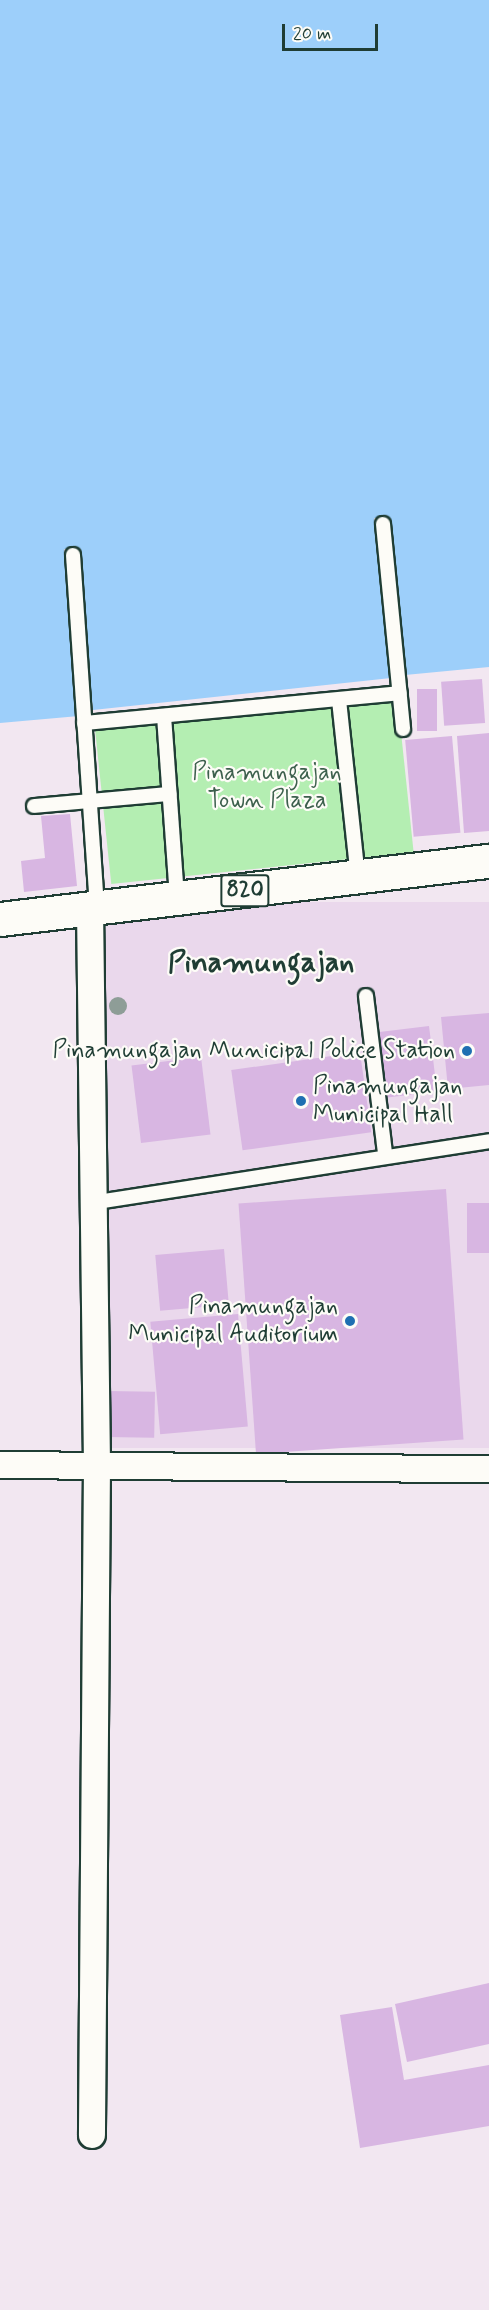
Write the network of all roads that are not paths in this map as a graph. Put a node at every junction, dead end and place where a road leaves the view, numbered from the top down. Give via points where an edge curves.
1 (383, 524) dead end
2 (73, 555) dead end
3 (400, 693) junction
4 (339, 700) junction
5 (164, 716) junction
6 (84, 723) junction
7 (403, 729) dead end
8 (169, 794) junction
9 (90, 802) junction
10 (34, 806) dead end
11 (489, 861) edge
12 (358, 878) junction
13 (177, 898) junction
14 (93, 908) junction
15 (0, 919) edge
16 (366, 996) dead end
17 (489, 1141) edge
18 (385, 1154) junction
19 (97, 1202) junction
20 (97, 1464) junction
21 (0, 1465) edge
22 (489, 1468) edge
23 (92, 2135) dead end

1 - 3 lane
2 - 6 lane
3 - 4 lane
3 - 7 lane
4 - 5 lane
4 - 12 lane
5 - 6 lane
5 - 8 lane
6 - 9 lane
8 - 9 lane
8 - 13 lane
9 - 10 lane
9 - 14 lane
11 - 12 highway, 820
12 - 13 highway, 820
13 - 14 highway, 820
14 - 15 highway, 820
14 - 19 street
16 - 18 lane
17 - 18 lane
18 - 19 lane
19 - 20 street
20 - 21 street
20 - 22 street
20 - 23 street

